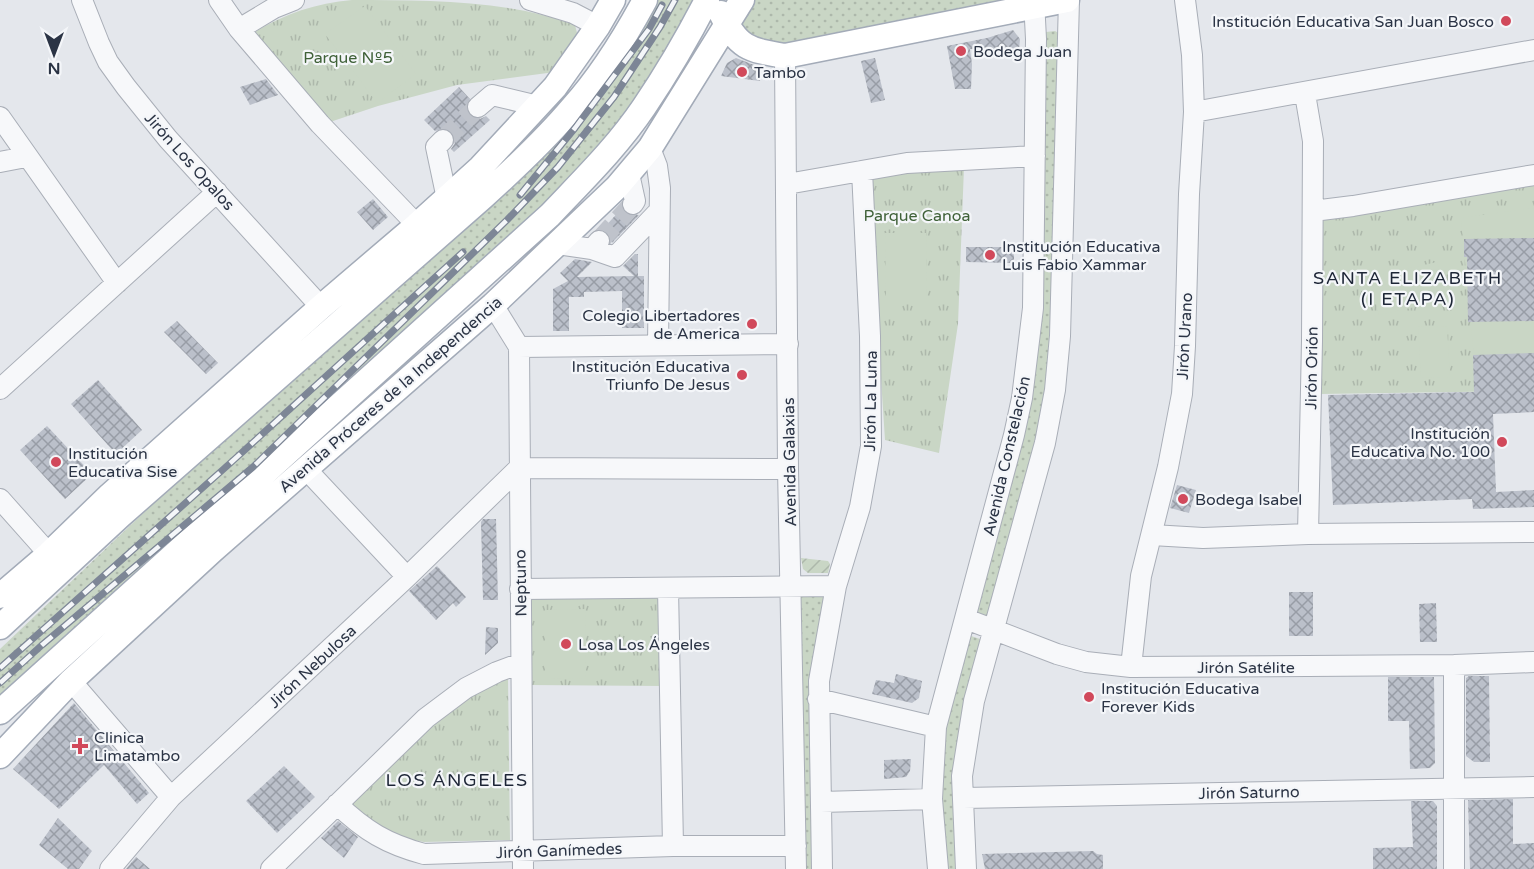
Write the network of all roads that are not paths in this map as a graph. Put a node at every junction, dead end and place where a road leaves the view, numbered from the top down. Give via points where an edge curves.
1 (82, 0) edge
2 (219, 0) edge
3 (294, 0) edge
4 (530, 0) edge
5 (613, 0) edge
6 (645, 0) edge
7 (707, 0) edge
8 (714, 0) edge
9 (742, 0) edge
10 (1068, 0) edge
11 (1185, 0) edge
12 (1034, 3) edge
13 (598, 26) junction
14 (727, 26) junction
15 (239, 29) junction
16 (1534, 50) edge
17 (785, 56) junction
18 (1305, 94) junction
19 (538, 106) junction
20 (478, 107) tunnel mouth
21 (1194, 112) junction
22 (0, 117) edge
23 (443, 140) tunnel mouth
24 (650, 148) junction
25 (1035, 156) junction
26 (26, 157) junction
27 (0, 162) edge
28 (862, 171) junction
29 (628, 174) junction
30 (1534, 175) edge
31 (787, 184) junction
32 (217, 192) junction
33 (447, 199) junction
34 (633, 204) dead end
35 (659, 211) junction
36 (1313, 211) junction
37 (417, 225) junction
38 (557, 244) junction
39 (117, 283) junction
40 (493, 305) junction
41 (321, 307) junction
42 (788, 344) junction
43 (658, 345) junction
44 (519, 347) junction
45 (0, 389) edge
46 (305, 468) junction
47 (519, 468) junction
48 (788, 469) junction
49 (0, 499) edge
50 (1534, 532) edge
51 (1308, 534) junction
52 (1152, 535) junction
53 (49, 554) junction
54 (407, 577) junction
55 (790, 586) junction
56 (836, 586) junction
57 (669, 588) junction
58 (520, 589) junction
59 (0, 596) edge
60 (966, 619) junction
61 (0, 627) edge
62 (993, 630) junction
63 (1534, 662) edge
64 (521, 663) junction
65 (1454, 665) junction
66 (1131, 667) junction
67 (71, 681) junction
68 (818, 699) junction
69 (0, 712) edge
70 (936, 727) junction
71 (0, 756) edge
72 (1534, 787) edge
73 (1455, 788) junction
74 (171, 796) junction
75 (963, 798) junction
76 (932, 799) junction
77 (821, 802) junction
78 (337, 804) junction
79 (673, 846) junction
80 (796, 846) junction
81 (523, 860) edge
82 (110, 869) edge
83 (271, 869) edge
84 (796, 869) edge
85 (822, 869) edge
86 (938, 869) edge
87 (966, 869) edge
88 (1454, 869) edge

1 - 32 street, Jirón Los Opalos via 108,62 168,139
2 - 15 street
3 - 15 street
4 - 13 street via 573,13
5 - 13 main road
6 - 61 main road via 574,107 535,149
7 - 69 main road, Avenida Próceres de la Independencia via 643,109 550,215
8 - 14 main road
9 - 14 main road, Avenida Próceres de la Independencia
10 - 12 main road
10 - 62 street, Avenida Constelación via 1060,336 1055,390 1045,443
11 - 21 street, Jirón Urano
12 - 17 main road
12 - 25 street, Avenida Constelación
13 - 19 main road
14 - 17 main road via 739,43
14 - 24 main road, Avenida Próceres de la Independencia
15 - 37 street via 320,124
16 - 18 street
17 - 31 street, Avenida Galaxias
18 - 21 street
18 - 36 street, Jirón Orión via 1313,141
19 - 20 street via 492,95
19 - 33 main road
21 - 52 street, Jirón Urano via 1182,394
22 - 26 street
23 - 33 street via 436,147
24 - 29 main road, Avenida Próceres de la Independencia
24 - 35 street via 657,166
25 - 28 street via 906,163
25 - 60 street, Avenida Constelación via 1033,308 1022,398
26 - 27 street
26 - 39 street
28 - 31 street
28 - 56 street, Jirón La Luna via 871,446 860,507
29 - 34 street
29 - 38 main road, Avenida Próceres de la Independencia
30 - 36 street
31 - 42 street, Avenida Galaxias
32 - 39 street
32 - 41 street, Jirón Los Opalos
33 - 37 main road
35 - 38 street via 615,257 596,245
35 - 43 street
36 - 51 street, Jirón Orión
37 - 41 main road
38 - 40 main road, Avenida Próceres de la Independencia
39 - 45 street
40 - 44 street
40 - 46 main road, Avenida Próceres de la Independencia
41 - 53 main road
42 - 43 street
42 - 48 street, Avenida Galaxias
43 - 44 street
44 - 47 street, Neptuno
46 - 54 street
46 - 67 main road, Avenida Próceres de la Independencia
47 - 48 street
47 - 54 street, Jirón Nebulosa
47 - 58 street, Neptuno
48 - 55 street, Avenida Galaxias
49 - 53 street
50 - 51 street
51 - 52 street via 1203,538
52 - 66 street, Jirón Urano via 1141,576
53 - 59 main road
54 - 74 street, Jirón Nebulosa
55 - 56 street
55 - 57 street
55 - 80 street, Avenida Galaxias
56 - 68 street, Jirón La Luna
57 - 58 street
57 - 79 street
58 - 64 street, Neptuno
60 - 62 street, Jirón Satélite
60 - 70 street, Avenida Constelación
62 - 66 street, Jirón Satélite via 1086,662
62 - 75 street, Avenida Constelación via 974,701 963,766
63 - 65 street, Jirón Satélite
64 - 78 street via 497,672 446,702
64 - 81 street, Neptuno
65 - 66 street, Jirón Satélite
65 - 73 street
67 - 71 main road, Avenida Próceres de la Independencia
67 - 74 street
68 - 70 street
68 - 77 street
70 - 76 street, Avenida Constelación
72 - 73 street, Jirón Saturno
73 - 75 street, Jirón Saturno
73 - 88 street
74 - 82 street, Jirón Nebulosa
75 - 87 street, Avenida Constelación
76 - 77 street
76 - 86 street, Avenida Constelación
77 - 85 street
78 - 81 street, Jirón Ganímedes via 375,836 402,848 424,854
78 - 83 street
79 - 80 street, Jirón Ganímedes
79 - 81 street, Jirón Ganímedes
80 - 84 street, Avenida Galaxias

